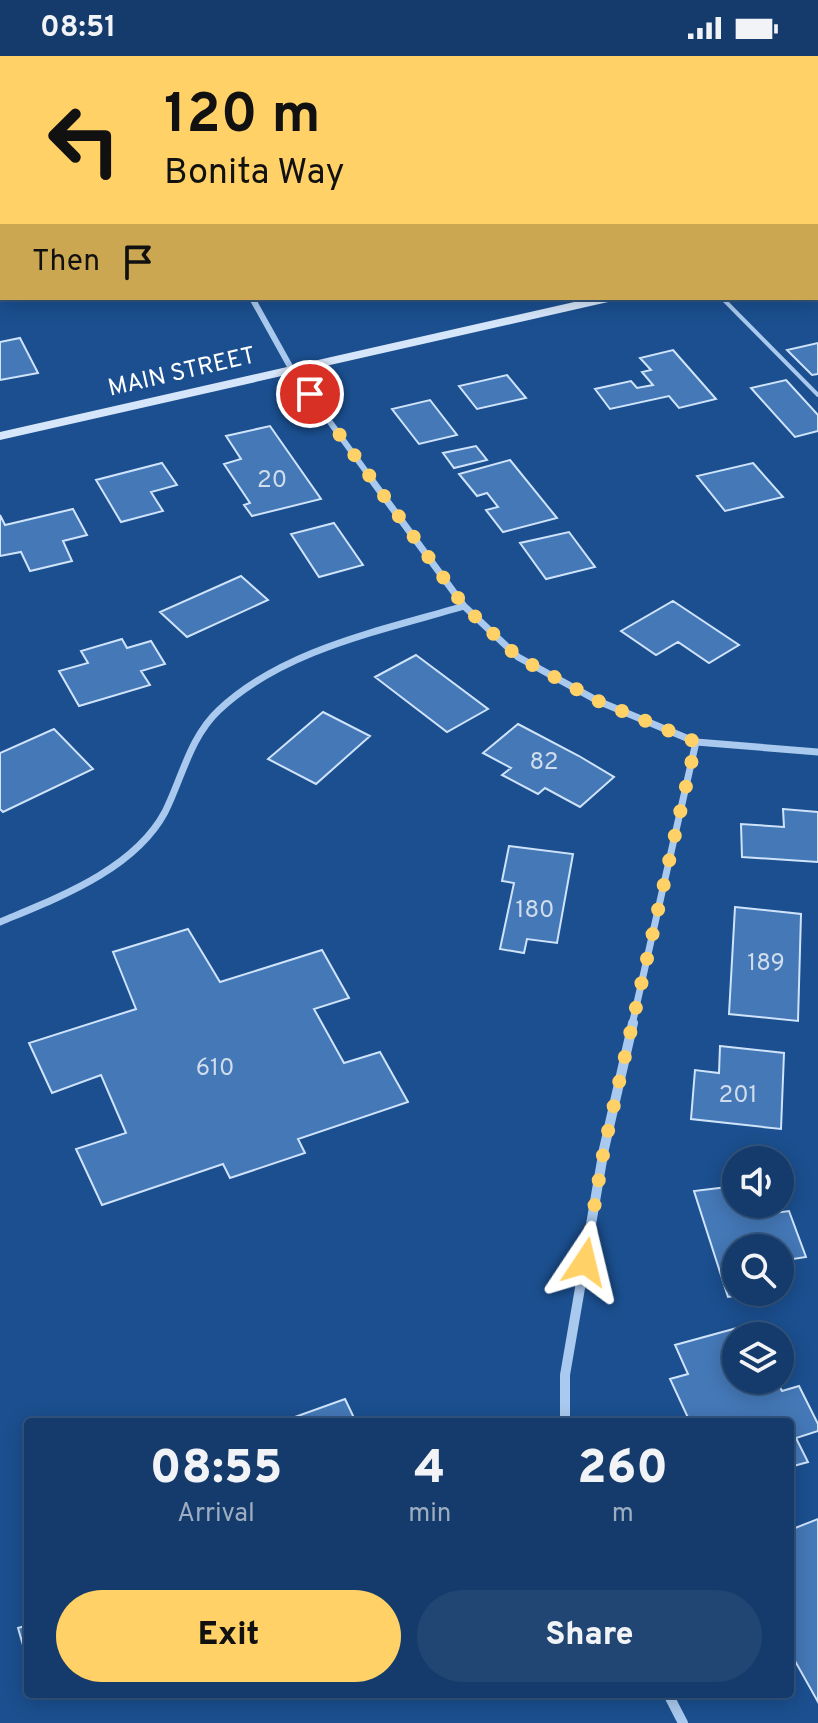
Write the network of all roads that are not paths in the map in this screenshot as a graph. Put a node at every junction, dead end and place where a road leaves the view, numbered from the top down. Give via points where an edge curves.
1 (253, 300) edge
2 (599, 300) edge
3 (724, 300) edge
4 (292, 370) junction
5 (818, 395) edge
6 (0, 436) edge
7 (464, 606) junction
8 (696, 742) junction
9 (818, 752) edge
10 (0, 922) edge
11 (565, 1418) edge
12 (670, 1698) edge
13 (683, 1723) edge

1 - 4 street
2 - 4 main road, MAIN STREET
3 - 5 lane
4 - 6 main road, MAIN STREET
4 - 7 street
7 - 8 street via 518,657 598,701
7 - 10 street via 272,673 217,711 187,759 161,820 120,862
8 - 9 street
8 - 11 street via 604,1149 565,1375
12 - 13 street

